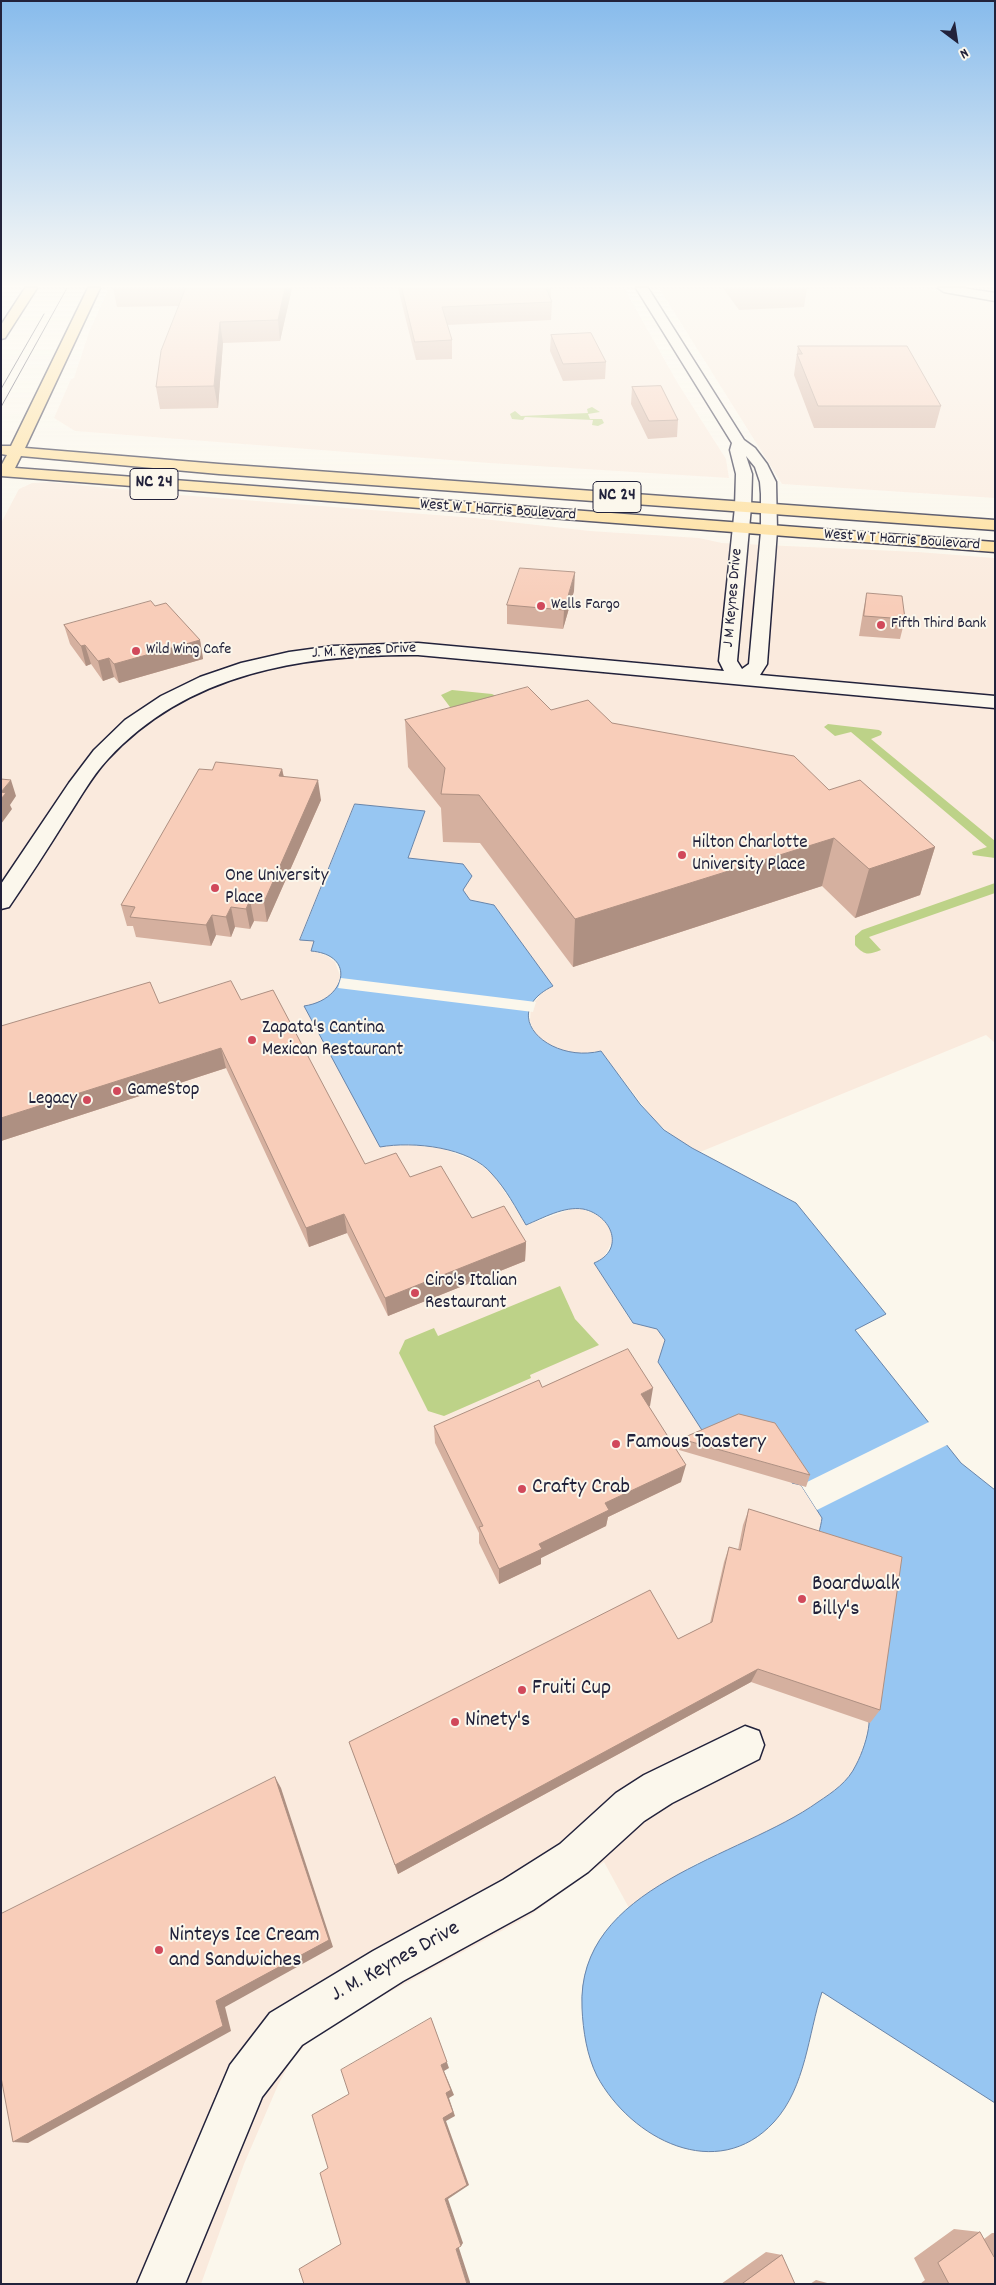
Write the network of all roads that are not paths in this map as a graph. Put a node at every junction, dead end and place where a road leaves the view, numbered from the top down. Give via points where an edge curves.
1 (43, 395) edge
2 (708, 395) edge
3 (739, 444) junction
4 (1, 450) edge
5 (16, 451) junction
6 (3, 474) edge
7 (743, 507) junction
8 (770, 509) junction
9 (995, 525) edge
10 (740, 529) junction
11 (769, 531) junction
12 (995, 547) edge
13 (741, 678) junction
14 (995, 702) edge
15 (1, 902) edge
16 (745, 1745) dead end
17 (161, 2284) edge

1 - 5 main road
2 - 3 street
3 - 7 street, J M Keynes Drive via 737,450 744,474
3 - 8 street, J M Keynes Drive via 754,456 766,477
4 - 5 main road, NC 24
5 - 6 main road
5 - 7 main road, West W T Harris Boulevard / NC 24
6 - 10 main road, West W T Harris Boulevard / NC 24
7 - 8 main road, West W T Harris Boulevard / NC 24
7 - 10 street, J M Keynes Drive
8 - 9 main road, West W T Harris Boulevard / NC 24
8 - 11 street, J M Keynes Drive
10 - 11 main road, West W T Harris Boulevard / NC 24
10 - 13 street, J M Keynes Drive via 728,662
11 - 12 main road, West W T Harris Boulevard / NC 24
11 - 13 street, J M Keynes Drive via 758,664
13 - 14 street, J. M. Keynes Drive
13 - 15 street, J. M. Keynes Drive via 404,648 333,651 249,668 173,698 120,734 91,766
16 - 17 street, J. M. Keynes Drive via 630,1806 574,1858 526,1891 376,1973 286,2029 246,2081

